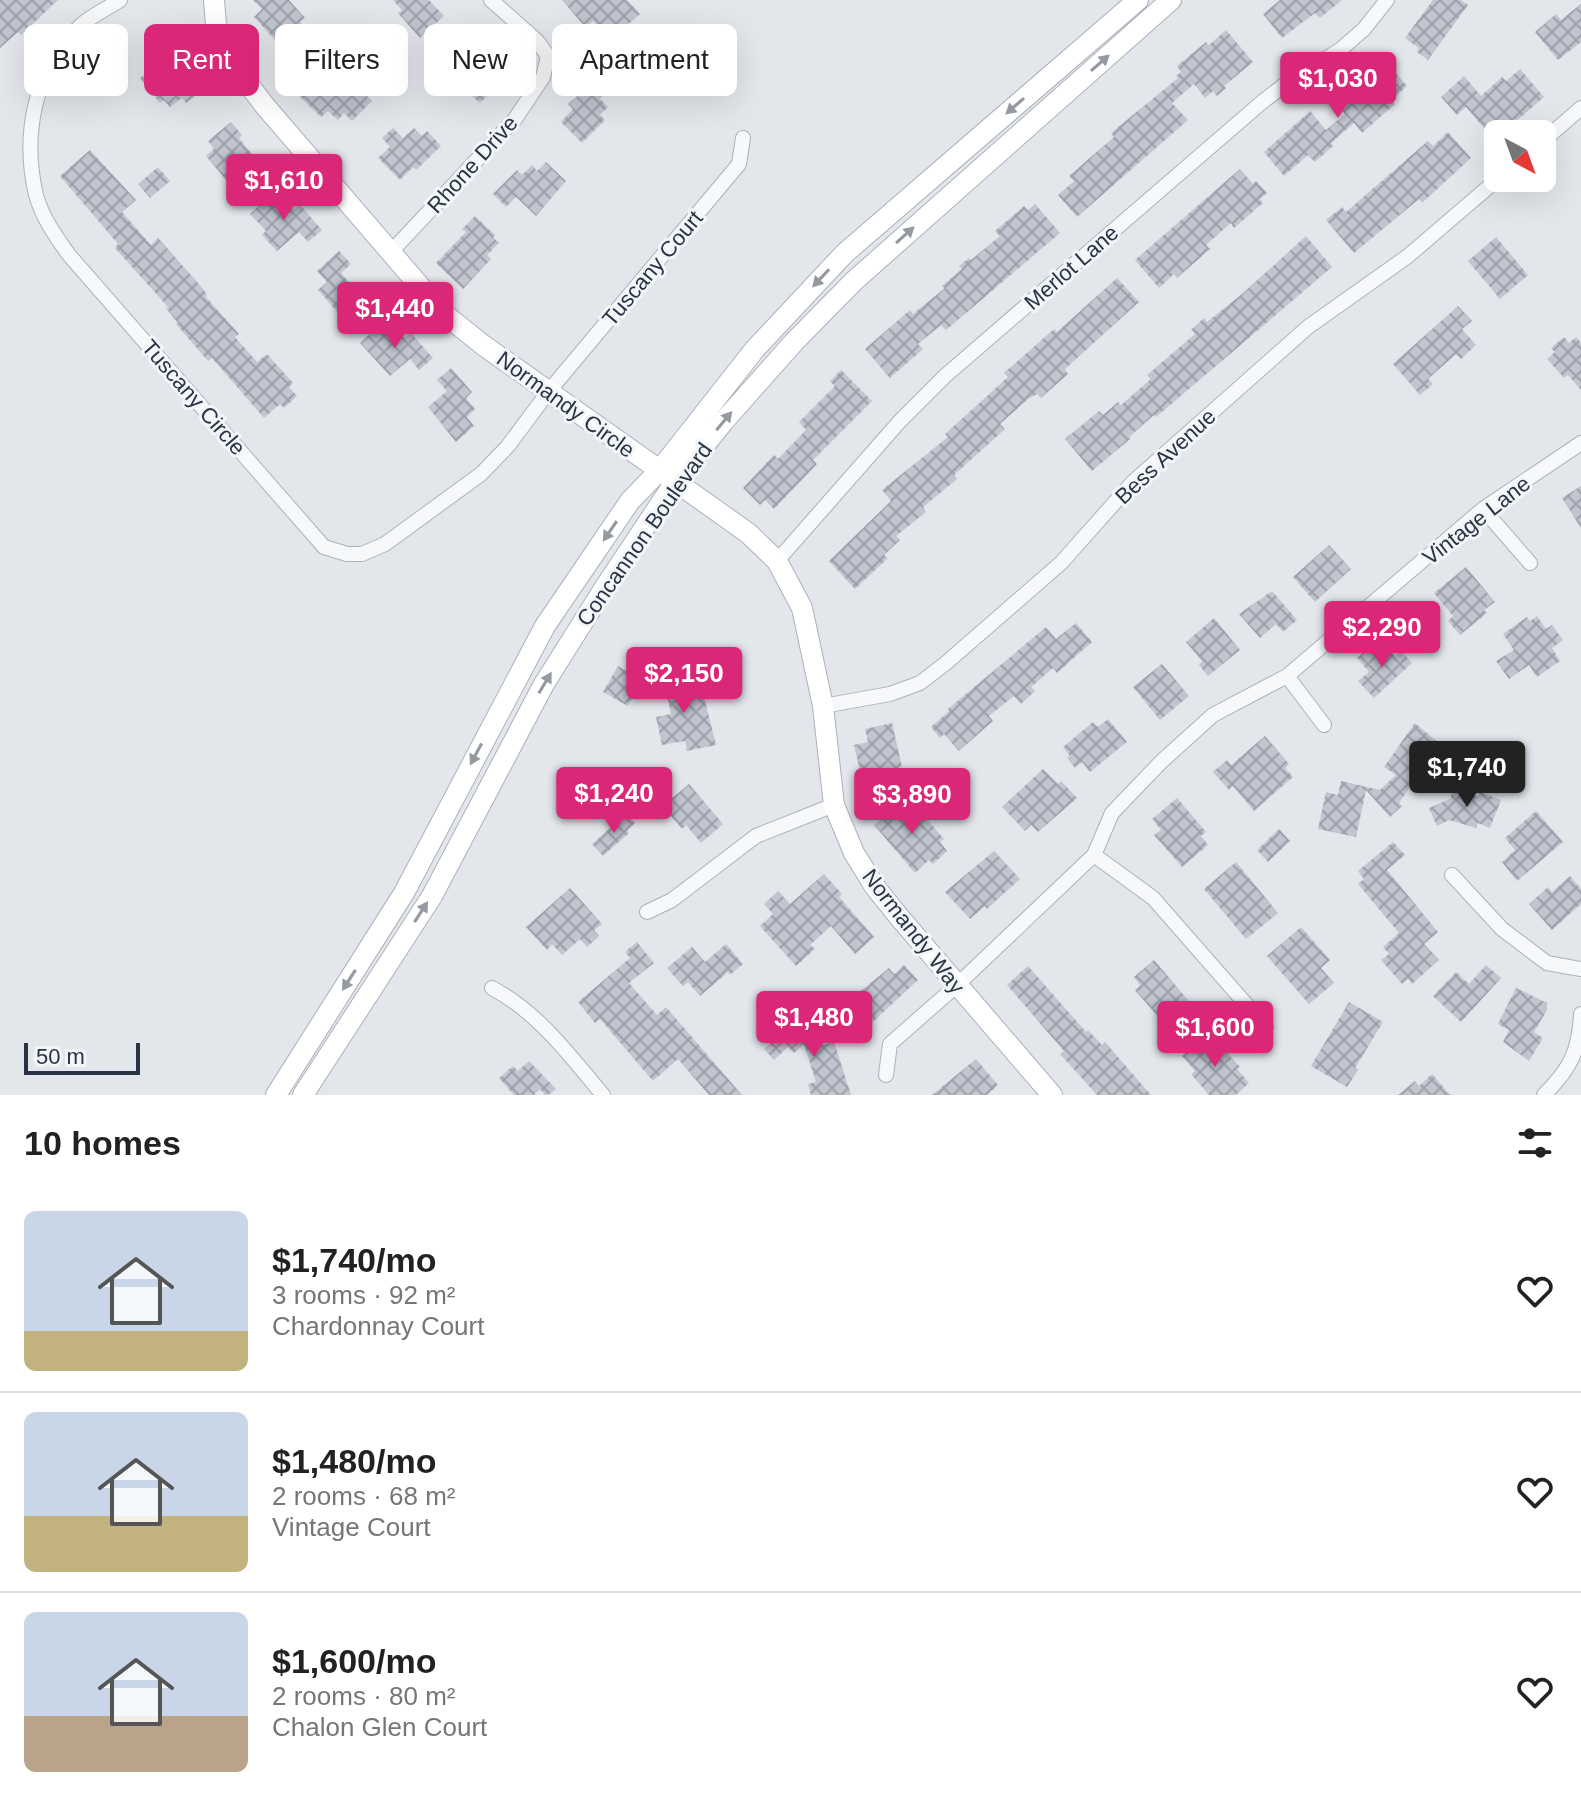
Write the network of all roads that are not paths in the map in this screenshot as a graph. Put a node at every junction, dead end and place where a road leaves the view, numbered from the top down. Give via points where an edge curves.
1 (120, 0) edge
2 (214, 0) edge
3 (491, 0) edge
4 (1138, 0) edge
5 (1171, 0) edge
6 (1387, 0) edge
7 (1581, 108) edge
8 (1556, 130) edge
9 (743, 138) dead end
10 (1484, 191) edge
11 (392, 251) junction
12 (549, 391) junction
13 (1581, 443) edge
14 (667, 477) junction
15 (1483, 509) junction
16 (777, 561) junction
17 (1530, 563) dead end
18 (1287, 676) junction
19 (823, 706) junction
20 (1324, 725) dead end
21 (834, 805) junction
22 (1094, 855) junction
23 (1452, 875) dead end
24 (647, 912) dead end
25 (1581, 969) edge
26 (956, 986) junction
27 (492, 988) dead end
28 (1581, 1014) edge
29 (1266, 1027) dead end
30 (886, 1075) dead end
31 (276, 1095) edge
32 (303, 1095) edge
33 (603, 1095) edge
34 (1052, 1095) edge
35 (1544, 1095) edge

1 - 12 street, Tuscany Circle via 80,26 56,55 38,91 32,121 36,196 69,255 324,547 362,554 385,544 481,474
2 - 11 main road, Normandy Circle via 216,25 230,60
3 - 11 street, Rhone Drive via 548,56 543,77 515,119
4 -> 14 main road, Concannon Boulevard via 845,253 755,349
14 -> 5 main road, Concannon Boulevard via 854,281
6 - 16 street, Merlot Lane via 1340,50 1261,103 945,376
7 - 8 street
9 - 12 street, Tuscany Court via 739,164
10 - 19 street, Bess Avenue via 1408,256 1308,327 1133,482 1061,563 946,663 920,683 890,694
11 - 12 main road, Normandy Circle via 443,313
12 - 14 main road, Normandy Circle
13 - 15 street, Vintage Lane
14 - 16 main road, Normandy Way via 748,533
14 -> 31 main road, Concannon Boulevard via 630,501 545,626 404,893
32 -> 14 main road, Concannon Boulevard via 432,896 544,684
15 - 17 street
15 - 18 street, Vintage Lane
16 - 19 main road, Normandy Way via 802,608
18 - 20 street
18 - 22 street, Vintage Lane via 1213,715 1162,761 1112,813
19 - 21 main road, Normandy Way
21 - 24 street via 756,836 672,900
21 - 26 main road, Normandy Way via 875,887
22 - 26 street, Vintage Lane
22 - 29 street via 1153,898
23 - 25 street via 1502,929 1547,963
26 - 30 street, Vintage Lane via 890,1044
26 - 34 main road, Normandy Way
27 - 33 street via 542,1025
28 - 35 street via 1576,1053

